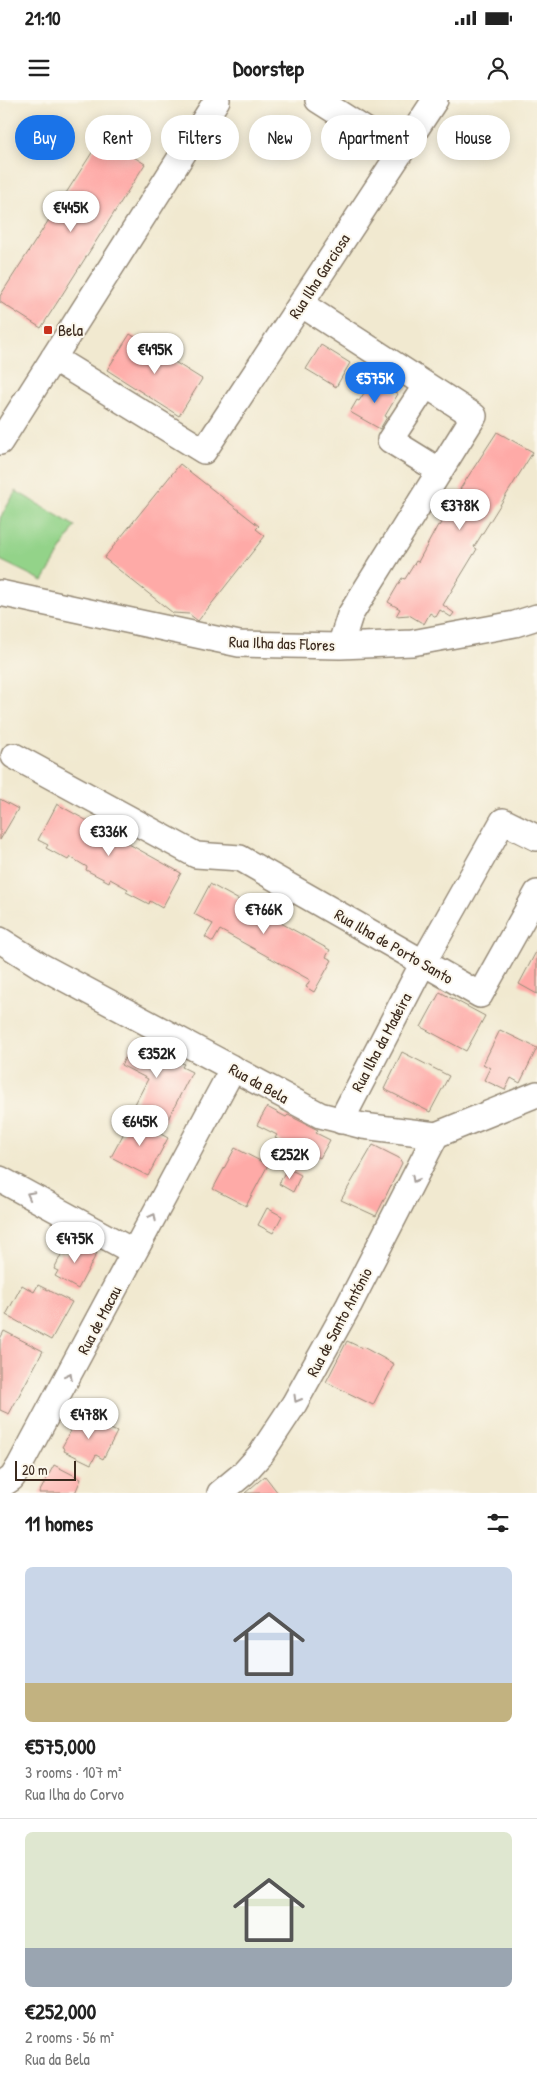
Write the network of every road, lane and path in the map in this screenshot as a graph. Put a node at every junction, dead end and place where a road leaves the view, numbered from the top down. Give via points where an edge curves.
1 (217, 100) edge
2 (318, 100) edge
3 (435, 100) edge
4 (342, 115) edge
5 (425, 115) edge
6 (395, 160) edge
7 (301, 304) junction
8 (53, 358) junction
9 (426, 385) junction
10 (1, 439) edge
11 (440, 471) junction
12 (0, 593) edge
13 (537, 617) edge
14 (340, 646) junction
15 (14, 756) dead end
16 (537, 838) edge
17 (537, 893) edge
18 (0, 940) edge
19 (423, 963) junction
20 (233, 1068) junction
21 (537, 1094) edge
22 (341, 1121) junction
23 (436, 1135) junction
24 (0, 1179) edge
25 (134, 1252) junction
26 (20, 1465) junction
27 (0, 1486) edge
28 (0, 1490) edge
29 (6, 1493) edge
30 (18, 1493) edge
31 (220, 1493) edge

1 - 8 street
2 - 4 street
3 - 5 street, Rua Ilha Garciosa
6 - 7 street, Rua Ilha Garciosa
7 - 8 street, Rua Ilha Garciosa via 204,451
7 - 9 street
8 - 10 street
9 - 11 street via 474,416
9 - 11 street via 390,440
11 - 14 street via 350,615
12 - 14 street, Rua Ilha das Flores via 239,644
13 - 14 street, Rua Ilha das Flores via 412,643
15 - 19 street, Rua Ilha de Porto Santo via 196,854 240,858
16 - 19 street, Rua Ilha da Madeira via 503,821
17 - 19 street, Rua Ilha de Porto Santo via 480,995
18 - 20 street, Rua da Bela via 41,966
19 - 22 street, Rua Ilha da Madeira
20 - 22 street, Rua da Bela via 320,1116
25 -> 20 street, Rua de Macau
21 - 23 street
22 - 23 street, Rua da Bela
23 -> 31 street, Rua de Santo António via 294,1404 261,1454
25 -> 24 street
26 -> 25 street, Rua de Macau
26 - 27 street, Rua de Macau via 12,1478
26 - 29 street, Rua de Macau
26 - 30 street, Rua de Macau via 16,1482
28 - 29 street

